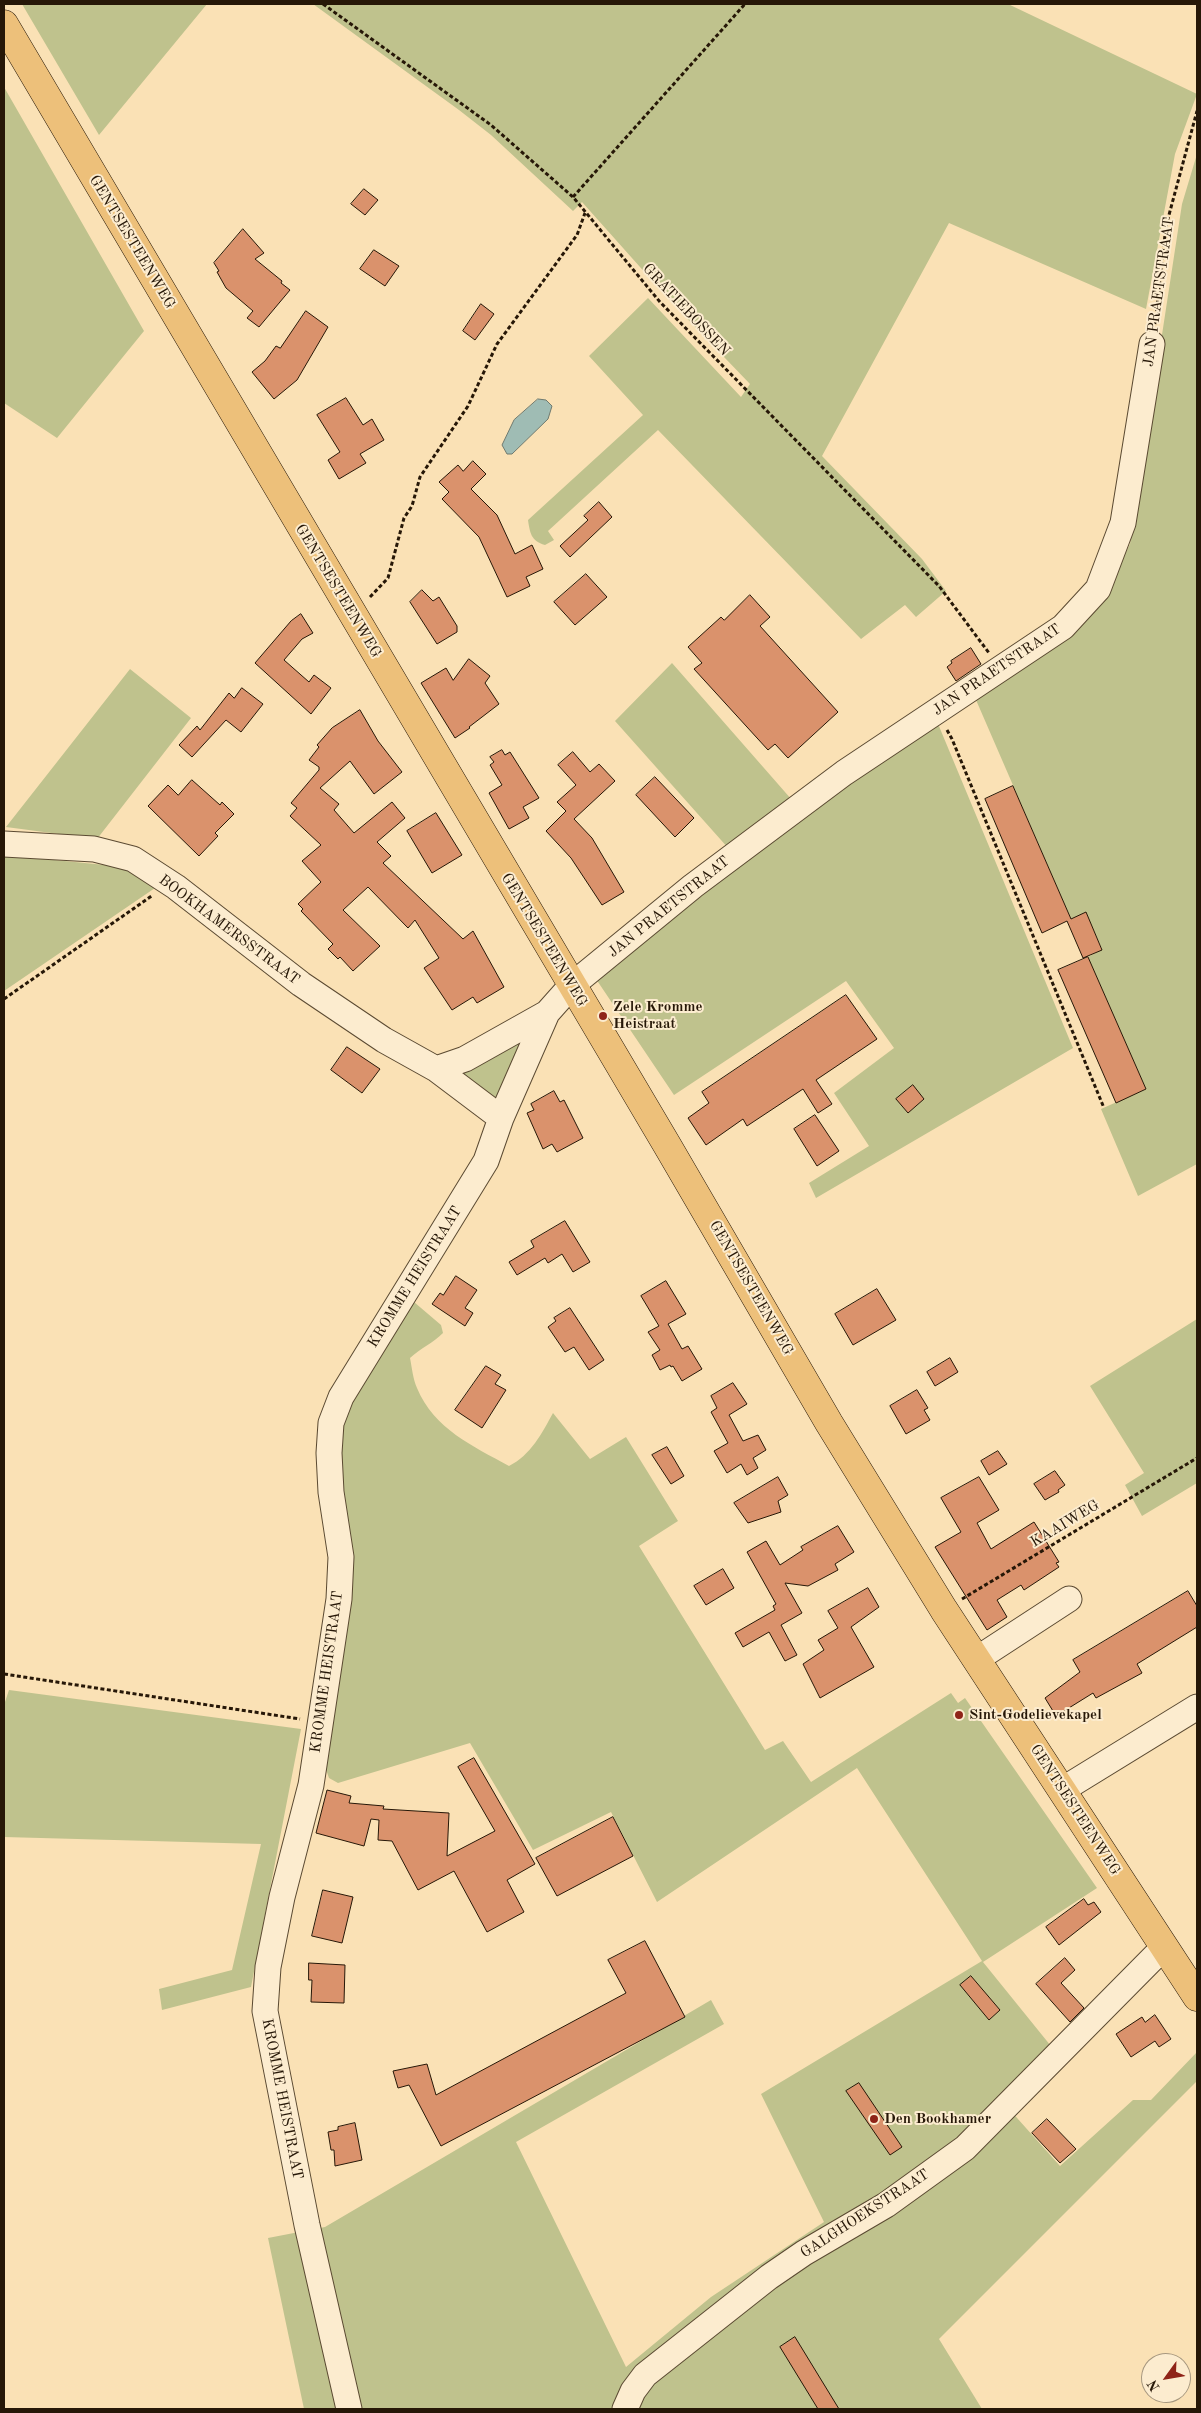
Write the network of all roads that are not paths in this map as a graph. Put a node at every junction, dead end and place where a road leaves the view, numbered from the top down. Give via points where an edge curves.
1 (4, 24) edge
2 (1152, 344) road end
3 (4, 844) edge
4 (571, 986) junction
5 (547, 1013) junction
6 (436, 1069) junction
7 (501, 1118) junction
8 (1069, 1600) dead end
9 (977, 1659) junction
10 (1197, 1707) edge
11 (1062, 1790) junction
12 (1164, 1947) junction
13 (1194, 1987) edge
14 (349, 2409) edge
15 (625, 2409) edge

1 - 4 main road, GENTSESTEENWEG
2 - 4 street, JAN PRAETSTRAAT via 1123,523 1098,589 1062,627 844,773 693,886
3 - 6 street, BOOKHAMERSSTRAAT via 94,849 134,860 170,883 301,984 384,1040
4 - 5 street, KROMME HEISTRAAT
4 - 9 main road, GENTSESTEENWEG via 829,1423
5 - 6 street via 465,1059
5 - 7 street, KROMME HEISTRAAT
6 - 7 street, BOOKHAMERSSTRAAT
7 - 14 street, KROMME HEISTRAAT via 486,1161 341,1397 331,1423 331,1492 342,1557 339,1599 310,1786 268,1967 265,2011 307,2225
8 - 9 street
9 - 11 main road, GENTSESTEENWEG
10 - 11 street
11 - 12 main road, GENTSESTEENWEG
12 - 13 main road, GENTSESTEENWEG
12 - 15 street, GALGHOEKSTRAAT via 965,2148 886,2205 769,2277 645,2375 633,2390

